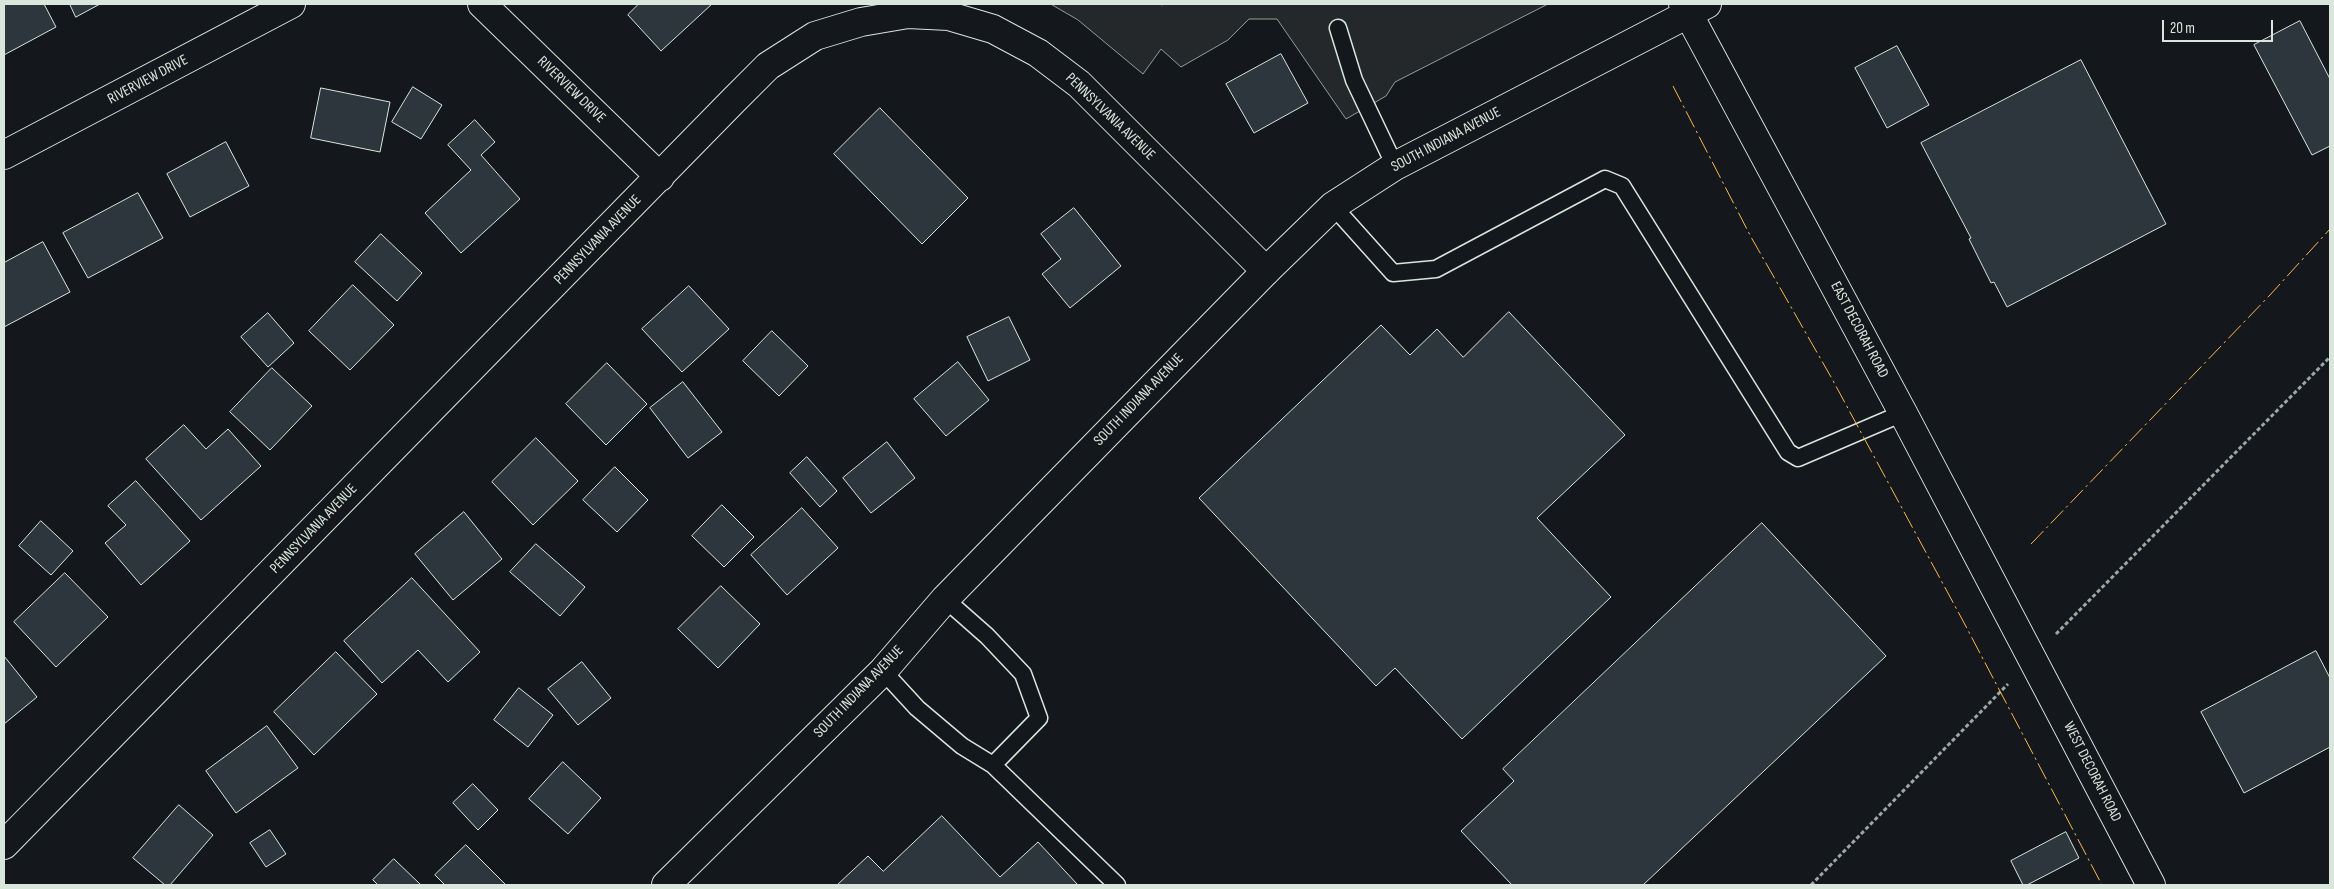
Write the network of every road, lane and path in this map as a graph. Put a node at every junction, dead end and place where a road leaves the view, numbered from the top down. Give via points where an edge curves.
1 (291, 4) edge
2 (482, 4) edge
3 (1692, 7) edge
4 (1338, 28) dead end
5 (4, 156) edge
6 (1395, 166) junction
7 (660, 177) junction
8 (1333, 206) junction
9 (1266, 270) junction
10 (2330, 357) edge
11 (1903, 413) junction
12 (945, 599) junction
13 (2033, 658) junction
14 (883, 670) junction
15 (993, 765) junction
16 (4, 845) edge
17 (666, 885) edge
18 (1117, 885) edge
19 (1811, 885) edge
20 (2151, 885) edge

1 - 5 street, RIVERVIEW DRIVE
2 - 7 street, RIVERVIEW DRIVE
3 - 6 street, SOUTH INDIANA AVENUE
3 - 11 street, EAST DECORAH ROAD
4 - 6 lane via 1354,80
6 - 8 street, SOUTH INDIANA AVENUE
7 - 9 street, PENNSYLVANIA AVENUE via 768,66 814,36 861,22 908,14 948,16 993,29 1038,53 1079,84
7 - 16 street, PENNSYLVANIA AVENUE
8 - 9 street, SOUTH INDIANA AVENUE
8 - 11 lane via 1394,272 1436,269 1605,179 1622,186 1788,452 1798,458
9 - 12 street, SOUTH INDIANA AVENUE
10 - 13 path
11 - 13 street, EAST DECORAH ROAD
12 - 14 street, SOUTH INDIANA AVENUE
12 - 15 lane via 1023,674 1039,718
13 - 19 path
13 - 20 street, WEST DECORAH ROAD
14 - 15 lane via 917,708 962,746
14 - 17 street, SOUTH INDIANA AVENUE
15 - 18 lane

